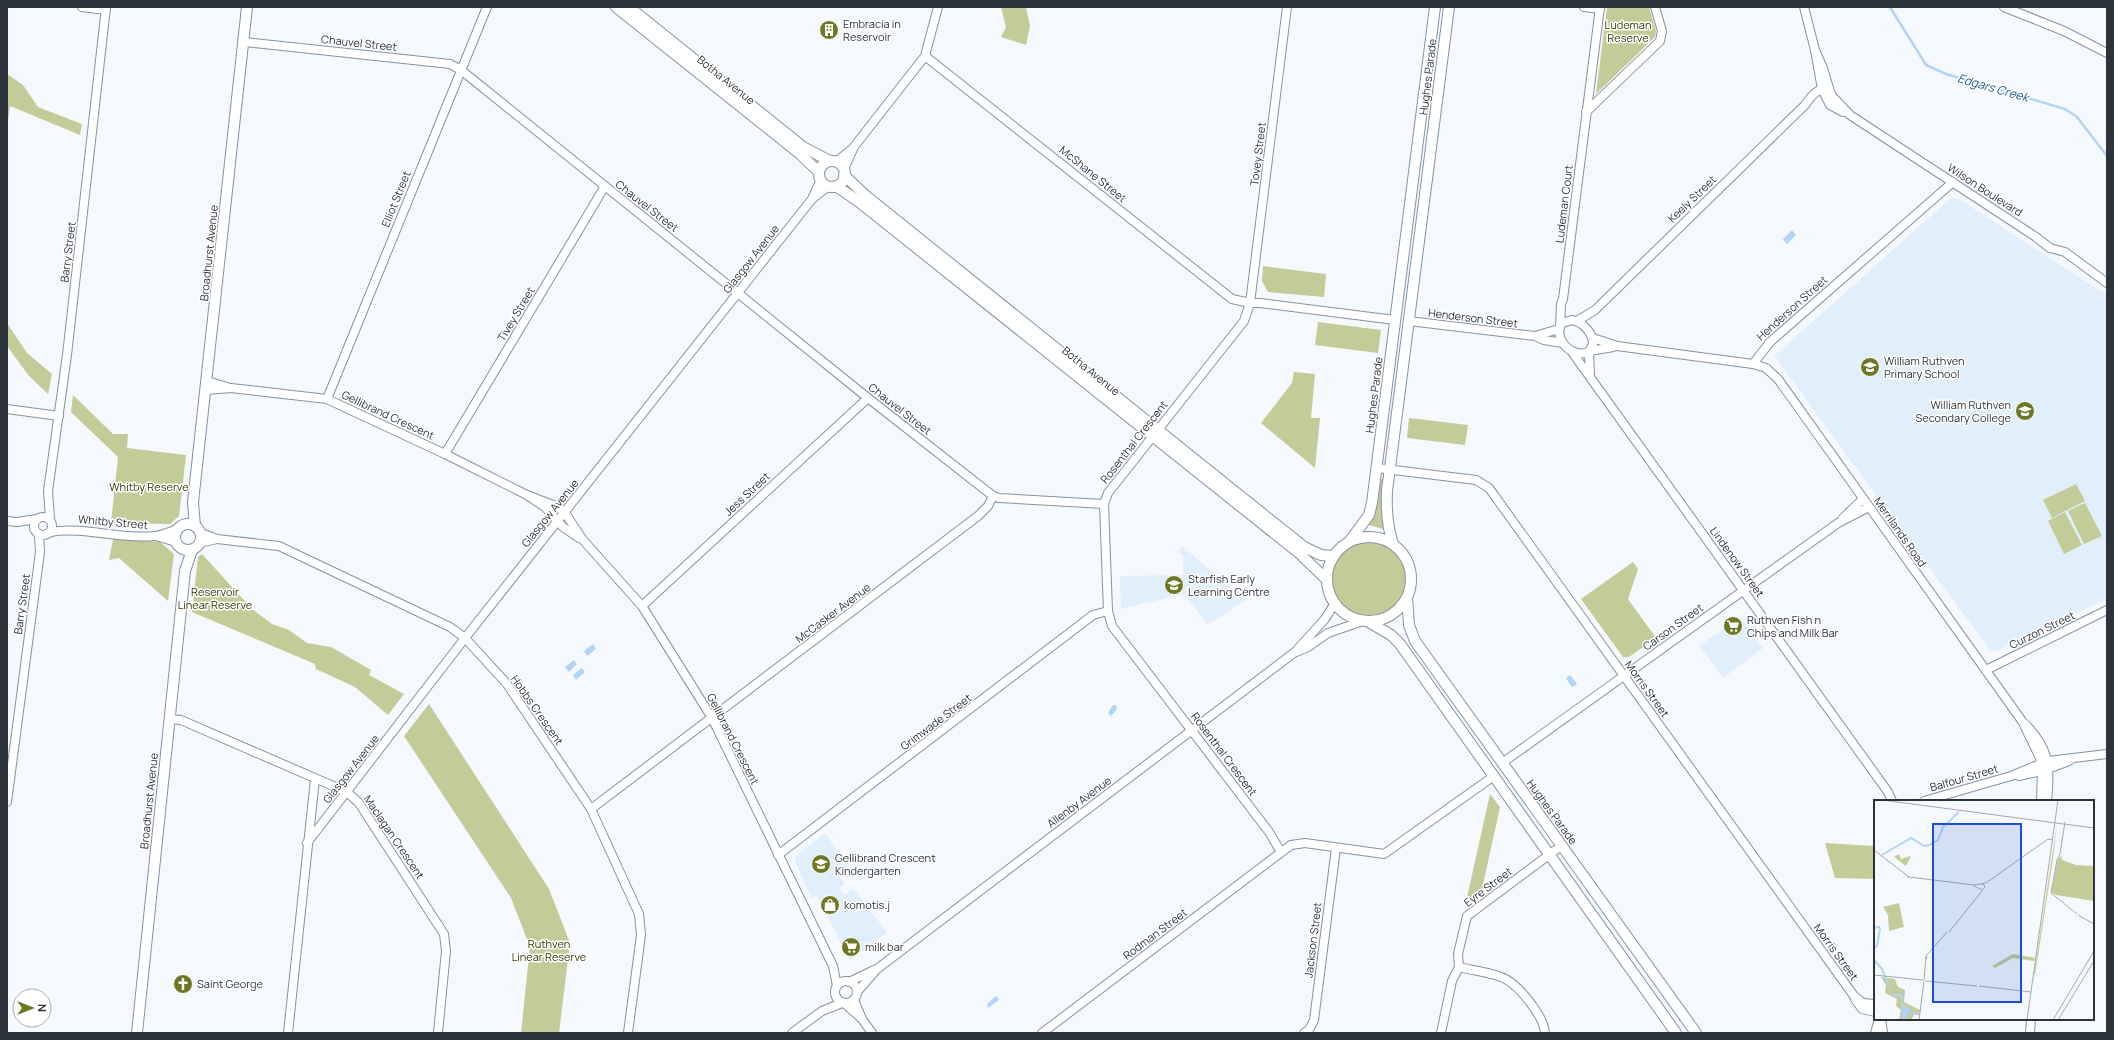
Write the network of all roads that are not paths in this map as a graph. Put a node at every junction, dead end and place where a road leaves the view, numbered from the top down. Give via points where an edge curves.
1 (82, 7) edge
2 (247, 7) edge
3 (487, 7) edge
4 (616, 7) edge
5 (629, 7) edge
6 (938, 7) edge
7 (1287, 7) edge
8 (1435, 7) edge
9 (1449, 7) edge
10 (1584, 7) edge
11 (1655, 7) edge
12 (1804, 7) edge
13 (2004, 7) edge
14 (106, 8) edge
15 (1600, 8) edge
16 (244, 42) junction
17 (2107, 53) edge
18 (925, 56) junction
19 (461, 70) junction
20 (1824, 90) junction
21 (746, 105) junction
22 (1586, 112) junction
23 (853, 148) junction
24 (833, 162) junction
25 (844, 172) junction
26 (820, 176) junction
27 (1953, 182) junction
28 (605, 186) junction
29 (833, 186) junction
30 (812, 199) junction
31 (1405, 244) junction
32 (1419, 245) junction
33 (948, 267) junction
34 (2107, 283) edge
35 (738, 292) junction
36 (1564, 299) junction
37 (1250, 304) junction
38 (1595, 310) junction
39 (1395, 320) junction
40 (1409, 321) junction
41 (1575, 321) junction
42 (1560, 327) junction
43 (1591, 334) junction
44 (1535, 336) junction
45 (1563, 343) junction
46 (1617, 346) junction
47 (1589, 351) junction
48 (1572, 352) junction
49 (1753, 364) junction
50 (1590, 376) junction
51 (206, 385) junction
52 (868, 398) junction
53 (327, 399) junction
54 (7, 409) edge
55 (59, 416) junction
56 (1155, 433) junction
57 (445, 454) junction
58 (1377, 468) junction
59 (1390, 469) junction
60 (527, 495) junction
61 (993, 496) junction
62 (48, 499) junction
63 (1863, 499) junction
64 (193, 502) junction
65 (1104, 504) junction
66 (1244, 504) junction
67 (1868, 507) junction
68 (565, 513) junction
69 (40, 518) junction
70 (7, 520) edge
71 (51, 521) junction
72 (558, 521) junction
73 (17, 522) junction
74 (1838, 523) junction
75 (181, 527) junction
76 (68, 529) junction
77 (43, 532) junction
78 (155, 536) junction
79 (191, 540) junction
80 (583, 540) junction
81 (1349, 542) junction
82 (1393, 544) junction
83 (1334, 556) junction
84 (1327, 580) junction
85 (1744, 590) junction
86 (1407, 598) junction
87 (1335, 603) junction
88 (642, 606) junction
89 (2107, 610) edge
90 (1108, 611) junction
91 (1365, 621) junction
92 (1322, 623) junction
93 (1328, 633) junction
94 (465, 638) junction
95 (1295, 652) junction
96 (1986, 670) junction
97 (1624, 676) junction
98 (712, 718) junction
99 (170, 719) junction
100 (1192, 730) junction
101 (2107, 754) edge
102 (1502, 763) junction
103 (2045, 766) junction
104 (1494, 776) junction
105 (315, 779) junction
106 (347, 792) junction
107 (1892, 800) edge
108 (1927, 800) edge
109 (2041, 800) edge
110 (2047, 800) edge
111 (7, 802) edge
112 (591, 809) junction
113 (307, 843) junction
114 (1562, 846) junction
115 (1336, 848) junction
116 (1284, 850) junction
117 (1549, 854) junction
118 (778, 855) junction
119 (833, 966) junction
120 (1459, 967) junction
121 (877, 969) junction
122 (848, 982) junction
123 (837, 986) junction
124 (857, 992) junction
125 (835, 994) junction
126 (1854, 996) junction
127 (854, 1000) junction
128 (843, 1003) junction
129 (1874, 1004) edge
130 (822, 1011) junction
131 (1874, 1012) edge
132 (862, 1019) junction
133 (1880, 1020) edge
134 (1880, 1020) edge
135 (2031, 1020) edge
136 (1308, 1032) edge
137 (137, 1033) edge
138 (288, 1033) edge
139 (438, 1033) edge
140 (628, 1033) edge
141 (792, 1033) edge
142 (872, 1033) edge
143 (1042, 1033) edge
144 (1442, 1033) edge
145 (1545, 1033) edge
146 (1676, 1033) edge
147 (1695, 1033) edge
148 (1875, 1033) edge
149 (1883, 1033) edge
150 (2030, 1033) edge

1 - 14 street
2 - 16 street, Broadhurst Avenue
3 - 19 street, Elliot Street
4 - 21 street, Botha Avenue
5 - 21 street, Botha Avenue
6 - 18 street
7 - 37 street, Tovey Street
8 - 31 street, Hughes Parade
9 - 32 street, Hughes Parade
10 - 15 street
11 - 22 street via 1662,32 1660,41
12 - 20 street, Wilson Boulevard via 1815,50 1823,68
13 - 17 street via 2064,31
14 - 55 street, Barry Street
15 - 22 street, Ludeman Court
16 - 19 street, Chauvel Street via 450,64
16 - 51 street, Broadhurst Avenue
18 - 23 street
18 - 37 street, McShane Street via 1232,299
19 - 28 street, Chauvel Street
19 - 53 street, Elliot Street
20 - 27 street, Wilson Boulevard via 1850,115
20 - 38 street, Keely Street via 1815,92 1805,105
21 - 24 street, Botha Avenue via 803,147
21 - 26 street, Botha Avenue via 799,153
22 - 36 street, Ludeman Court
23 - 24 street
23 - 25 street
24 - 25 street
24 - 26 street via 823,165
25 - 29 street via 842,182
25 - 33 street, Botha Avenue via 866,196
26 - 29 street
26 - 30 street, Glasgow Avenue
27 - 34 street, Wilson Boulevard via 2050,248 2065,252
27 - 49 street, Henderson Street via 1770,342
28 - 35 street, Chauvel Street
28 - 57 street, Tivey Street
29 - 30 street, Glasgow Avenue
29 - 33 street, Botha Avenue via 858,201
30 - 35 street, Glasgow Avenue
31 - 32 street
31 - 39 street, Hughes Parade
32 - 40 street, Hughes Parade
33 - 56 street, Botha Avenue
35 - 52 street, Chauvel Street
35 - 68 street, Glasgow Avenue
36 - 41 street, Ludeman Court via 1566,312
36 - 42 street, Ludeman Court via 1561,304
37 - 39 street via 1260,303
37 - 56 street, Rosenthal Crescent via 1244,321
38 - 41 street, Keely Street
38 - 43 street, Keely Street via 1590,320
39 - 58 street, Hughes Parade
40 - 44 street, Henderson Street
40 - 59 street, Hughes Parade
41 - 42 street via 1566,321
41 - 43 street
42 - 44 street, Henderson Street
42 - 45 street
43 - 46 street
43 - 47 street
44 - 45 street, Henderson Street
45 - 48 street
46 - 47 street
46 - 49 street
47 - 48 street via 1581,354
47 - 50 street
48 - 50 street, Lindenow Street
49 - 63 street, Merrilands Road via 1766,368 1778,379
50 - 85 street, Lindenow Street
51 - 53 street, Gellibrand Crescent
51 - 64 street, Broadhurst Avenue
52 - 61 street, Chauvel Street
52 - 88 street, Jess Street
53 - 57 street, Gellibrand Crescent
54 - 55 street
55 - 62 street, Barry Street
56 - 65 street, Rosenthal Crescent via 1108,493
56 - 66 street, Botha Avenue
57 - 60 street, Gellibrand Crescent
58 - 59 street, Morris Street
58 - 81 street, Hughes Parade via 1369,514
59 - 82 street, Hughes Parade via 1386,515
59 - 97 street, Morris Street via 1476,480 1484,484
60 - 68 street, Gellibrand Crescent via 558,507
60 - 72 street, Gellibrand Crescent via 545,507
61 - 65 street
61 - 98 street, McCasker Avenue via 978,516
62 - 69 street, Barry Street
62 - 71 street, Barry Street
63 - 67 street, Merrilands Road
63 - 74 street, Carson Street
64 - 75 street, Broadhurst Avenue
64 - 79 street, Broadhurst Avenue
65 - 90 street, Rosenthal Crescent
66 - 83 street, Botha Avenue via 1304,547 1321,555
66 - 84 street, Botha Avenue
67 - 74 street, Carson Street
67 - 96 street, Merrilands Road
68 - 72 street, Glasgow Avenue
68 - 80 street, Gellibrand Crescent
69 - 71 street, Whitby Street
69 - 73 street
69 - 77 street, Barry Street via 34,524
70 - 73 street
71 - 76 street, Whitby Street
71 - 77 street, Barry Street via 53,527
72 - 80 street, Gellibrand Crescent
72 - 94 street, Glasgow Avenue
73 - 77 street
74 - 85 street, Carson Street
75 - 78 street, Whitby Street
75 - 79 street
75 - 79 street, Broadhurst Avenue via 175,535
76 - 77 street, Whitby Street
76 - 78 street, Whitby Street
77 - 111 street, Barry Street
78 - 79 street, Whitby Street
79 - 94 street, Hobbs Crescent via 217,539 279,546 450,627
79 - 99 street, Broadhurst Avenue via 185,571
80 - 88 street, Gellibrand Crescent
81 - 82 street via 1371,537
81 - 83 street
82 - 86 street via 1404,555 1410,569 1412,579
83 - 84 street
84 - 87 street via 1330,595
85 - 97 street, Carson Street
85 - 107 street, Lindenow Street
86 - 91 street via 1390,616
86 - 102 street, Hughes Parade via 1409,624 1414,641
87 - 91 street via 1342,611
87 - 92 street, Allenby Avenue
88 - 98 street, Gellibrand Crescent
89 - 96 street, Curzon Street
90 - 100 street, Rosenthal Crescent via 1112,626
90 - 118 street, Grimwade Street via 1093,615
91 - 93 street, Allenby Avenue
91 - 104 street via 1391,635 1400,644
92 - 93 street
92 - 95 street, Allenby Avenue
93 - 95 street, Allenby Avenue via 1308,647
94 - 106 street, Glasgow Avenue
94 - 112 street, Hobbs Crescent via 507,684
95 - 100 street, Allenby Avenue
96 - 103 street, Merrilands Road via 2022,721 2039,739
97 - 102 street, Carson Street
97 - 126 street, Morris Street
98 - 112 street, McCasker Avenue
98 - 118 street, Gellibrand Crescent
99 - 105 street, Maclagan Crescent via 181,720
99 - 137 street, Broadhurst Avenue
100 - 116 street, Rosenthal Crescent
100 - 121 street, Allenby Avenue
101 - 103 street, Balfour Street
102 - 104 street
102 - 114 street, Hughes Parade
103 - 108 street, Balfour Street
103 - 109 street, Merrilands Road
103 - 110 street, Merrilands Road
104 - 115 street via 1384,854
104 - 117 street
105 - 106 street, Maclagan Crescent
105 - 113 street, Glasgow Avenue
106 - 113 street, Glasgow Avenue
106 - 139 street, Maclagan Crescent via 359,803 444,934 446,951
112 - 140 street, Hobbs Crescent via 639,914 641,935
113 - 138 street, Glasgow Avenue
114 - 117 street, Eyre Street
114 - 147 street, Hughes Parade
115 - 116 street via 1300,843
115 - 136 street, Jackson Street via 1314,1020
116 - 143 street, Rodman Street
117 - 120 street, Eyre Street via 1468,916 1458,954
117 - 146 street
118 - 119 street, Gellibrand Crescent
119 - 122 street, Gellibrand Crescent
119 - 123 street, Gellibrand Crescent
120 - 144 street, Eyre Street via 1452,981
120 - 145 street via 1504,977 1516,985 1538,1015
121 - 122 street, Allenby Avenue
121 - 124 street, Allenby Avenue
122 - 123 street
122 - 124 street via 854,985
123 - 125 street
124 - 127 street
125 - 128 street
125 - 130 street
126 - 129 street, Morris Street via 1863,1003
126 - 131 street, Morris Street via 1862,1008
127 - 128 street
127 - 132 street
128 - 130 street
128 - 132 street
130 - 141 street
132 - 142 street
133 - 148 street
134 - 149 street
135 - 150 street

